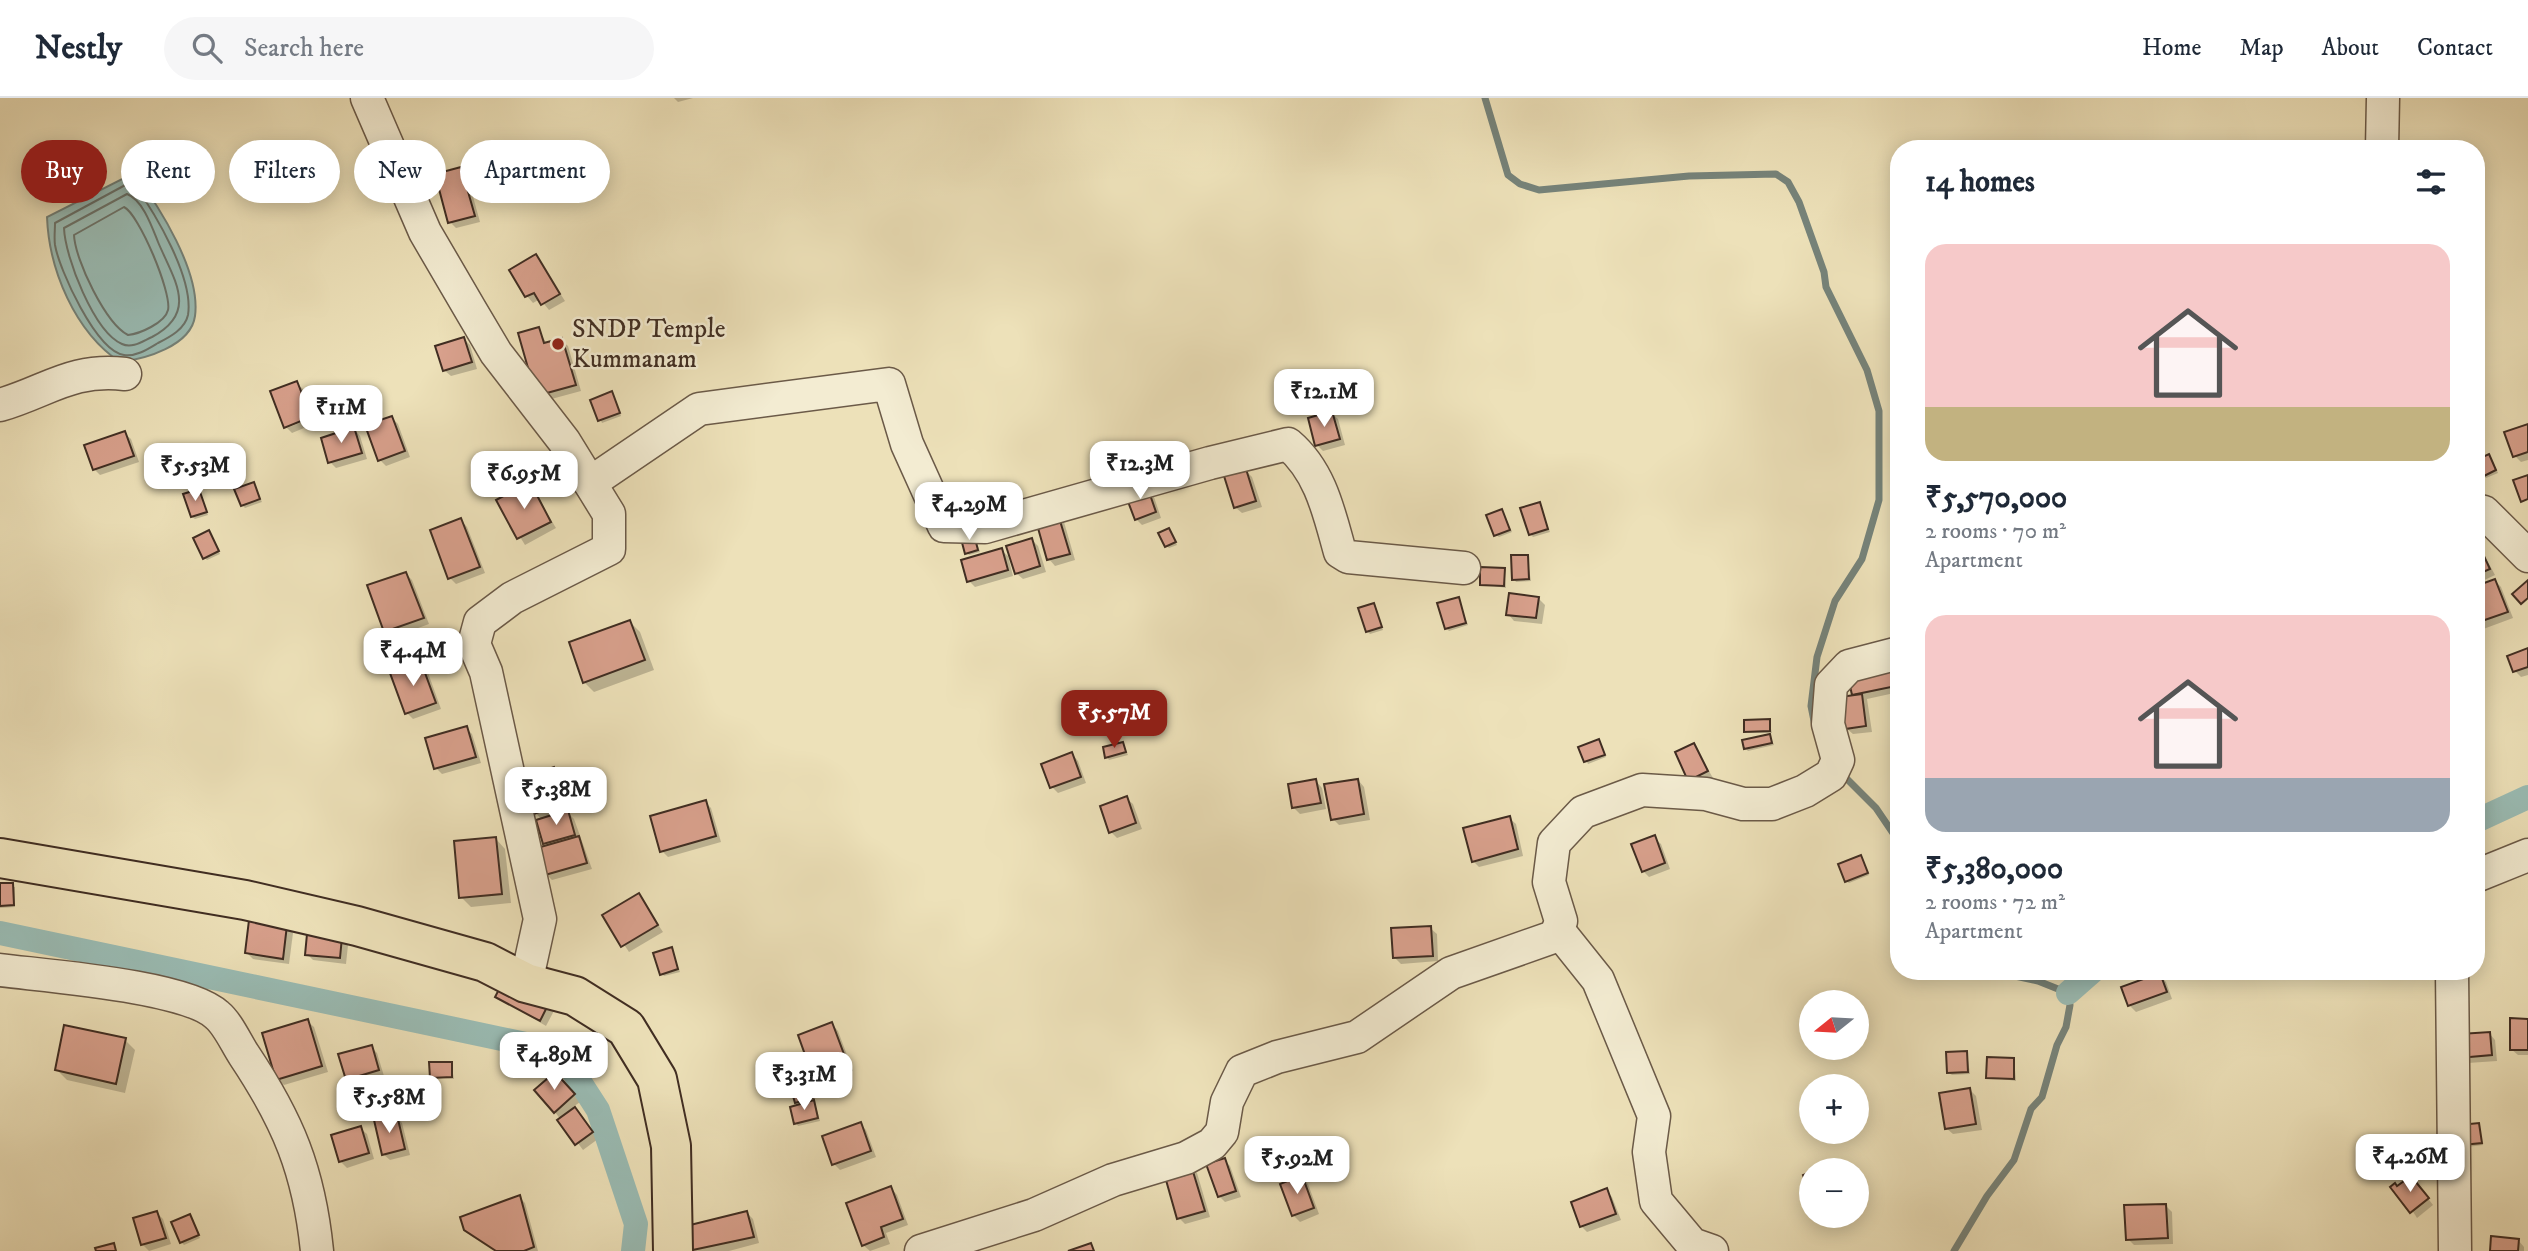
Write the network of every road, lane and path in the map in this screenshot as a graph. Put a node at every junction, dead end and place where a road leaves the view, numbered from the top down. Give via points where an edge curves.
1 (2383, 98) edge
2 (372, 100) edge
3 (2382, 140) edge
4 (125, 374) dead end
5 (0, 405) edge
6 (590, 483) junction
7 (2485, 513) edge
8 (2528, 556) edge
9 (1464, 568) dead end
10 (1890, 655) edge
11 (2528, 855) edge
12 (0, 858) edge
13 (2485, 872) edge
14 (1558, 930) junction
15 (0, 970) edge
16 (2452, 980) edge
17 (526, 983) junction
18 (317, 1251) edge
19 (673, 1251) edge
20 (921, 1251) edge
21 (1712, 1251) edge
22 (2455, 1251) edge

1 - 3 street
2 - 6 street via 425,232 496,354 565,441
4 - 5 street via 97,371 64,379
6 - 9 street via 699,410 889,384 907,444 944,526 985,527 1288,444 1301,455 1322,488 1340,552 1348,557
6 - 17 street via 609,514 609,549 512,598 480,622 474,644 486,672 540,919
7 - 8 street
10 - 14 street via 1849,666 1831,685 1828,724 1834,767 1804,791 1772,804 1743,804 1706,794 1642,790 1583,812 1554,843 1549,882 1561,921
11 - 13 street
12 - 17 main road via 206,893 357,926 485,962
14 - 20 street via 1556,936 1451,973 1357,1037 1242,1071 1227,1102 1222,1132 1212,1144 1186,1158
14 - 21 street via 1598,980 1654,1116 1649,1152 1656,1201 1692,1244
15 - 18 street via 166,993 217,1014 267,1088 296,1147 312,1202
16 - 22 street
17 - 19 main road via 576,996 626,1028 657,1079 671,1146

